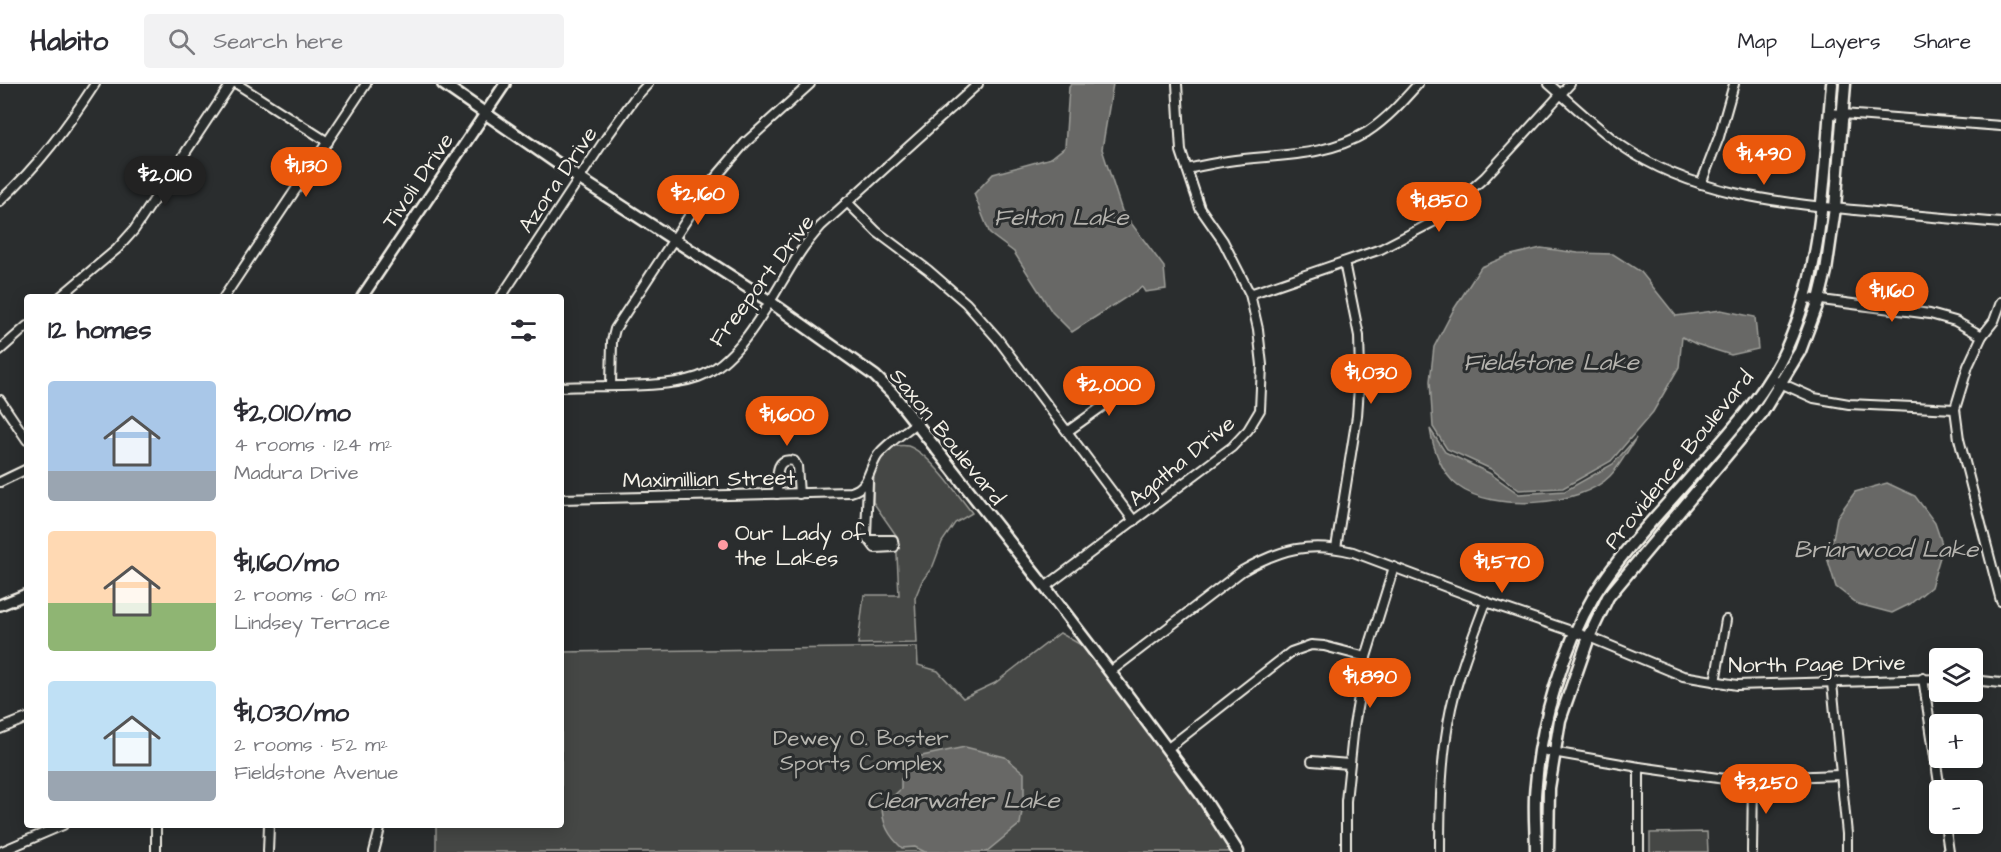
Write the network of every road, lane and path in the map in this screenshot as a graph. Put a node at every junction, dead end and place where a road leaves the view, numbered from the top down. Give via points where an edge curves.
1 (95, 84) edge
2 (231, 84) edge
3 (237, 84) edge
4 (366, 84) edge
5 (443, 84) edge
6 (505, 84) edge
7 (648, 84) edge
8 (810, 84) edge
9 (978, 84) edge
10 (1177, 84) edge
11 (1418, 84) edge
12 (1550, 84) edge
13 (1570, 84) edge
14 (1734, 84) edge
15 (1832, 84) edge
16 (1845, 84) edge
17 (1561, 94) junction
18 (485, 112) junction
19 (1829, 113) junction
20 (1842, 113) junction
21 (2001, 126) edge
22 (327, 142) junction
23 (1187, 169) junction
24 (580, 178) junction
25 (1701, 184) junction
26 (0, 201) edge
27 (847, 202) junction
28 (1822, 207) junction
29 (1835, 208) junction
30 (2001, 224) edge
31 (674, 239) junction
32 (1344, 262) junction
33 (64, 294) edge
34 (226, 294) edge
35 (364, 294) edge
36 (503, 294) edge
37 (1250, 294) junction
38 (1806, 298) junction
39 (1819, 300) junction
40 (769, 301) junction
41 (2001, 302) edge
42 (24, 329) edge
43 (1982, 336) junction
44 (0, 350) edge
45 (1769, 379) junction
46 (1782, 382) junction
47 (1135, 383) dead end
48 (611, 385) junction
49 (564, 387) edge
50 (0, 400) edge
51 (1955, 409) junction
52 (916, 423) junction
53 (1068, 431) junction
54 (24, 436) edge
55 (24, 470) edge
56 (868, 480) junction
57 (0, 482) edge
58 (799, 494) junction
59 (777, 495) junction
60 (564, 499) edge
61 (1134, 521) junction
62 (868, 540) dead end
63 (1336, 548) junction
64 (1394, 567) junction
65 (1046, 587) junction
66 (24, 595) edge
67 (2001, 601) edge
68 (1486, 602) junction
69 (0, 605) edge
70 (1726, 620) dead end
71 (1575, 634) junction
72 (1589, 637) junction
73 (1366, 657) junction
74 (1110, 672) junction
75 (1923, 678) junction
76 (1929, 678) edge
77 (1983, 681) edge
78 (1715, 682) junction
79 (1832, 683) junction
80 (2001, 683) edge
81 (24, 719) edge
82 (0, 729) edge
83 (1167, 749) junction
84 (1541, 750) junction
85 (1554, 753) junction
86 (1312, 761) dead end
87 (1349, 764) junction
88 (1639, 767) junction
89 (1840, 775) junction
90 (1753, 778) junction
91 (1938, 780) edge
92 (56, 828) edge
93 (156, 828) edge
94 (269, 828) edge
95 (380, 828) edge
96 (1946, 834) edge
97 (0, 852) edge
98 (156, 852) edge
99 (268, 852) edge
100 (374, 852) edge
101 (1239, 852) edge
102 (1346, 852) edge
103 (1440, 852) edge
104 (1536, 852) edge
105 (1548, 852) edge
106 (1639, 852) edge
107 (1752, 852) edge
108 (1847, 852) edge
109 (1949, 852) edge

1 - 26 street via 68,126 27,176
2 - 33 street via 134,230
3 - 22 street
4 - 22 street
5 - 18 main road, Saxon Boulevard
6 - 18 street, Tivoli Drive
7 - 24 street, Azora Drive
8 - 31 street via 745,143
9 - 27 street, Freeport Drive
10 - 23 street, Agatha Drive via 1181,151
11 - 23 street via 1392,114 1353,140 1313,152
12 - 17 street
13 - 17 street
14 - 25 street
15 - 19 main road, Providence Boulevard
16 - 20 main road, Providence Boulevard
17 - 25 street via 1623,147
17 - 32 street via 1485,177 1437,220 1381,249
18 - 24 main road, Saxon Boulevard
18 - 35 street, Tivoli Drive
19 - 20 street
19 - 28 main road, Providence Boulevard
20 - 21 street
20 - 29 main road, Providence Boulevard
22 - 34 street
23 - 37 street, Agatha Drive via 1200,208 1223,241
24 - 31 main road, Saxon Boulevard
24 - 36 street, Azora Drive
25 - 28 street
27 - 40 street, Freeport Drive via 802,249
27 - 53 street via 877,232 966,303
28 - 29 street
28 - 38 main road, Providence Boulevard
29 - 30 street
29 - 39 main road, Providence Boulevard
31 - 40 main road, Saxon Boulevard
31 - 48 street via 615,329
32 - 37 street
32 - 63 street via 1359,336 1360,373
37 - 61 street, Agatha Drive via 1262,365 1260,410 1232,447
38 - 39 street
38 - 45 main road, Providence Boulevard via 1787,348
39 - 43 street via 1930,314 1955,321
39 - 46 main road, Providence Boulevard via 1800,351
40 - 48 street, Freeport Drive via 740,347 699,377 662,384
40 - 52 main road, Saxon Boulevard via 875,376
41 - 43 street via 1994,321
42 - 44 street
43 - 51 street
45 - 46 street
45 - 71 main road, Providence Boulevard via 1749,410 1618,561 1595,594
46 - 51 street via 1814,398 1849,404
46 - 72 main road, Providence Boulevard via 1762,413 1608,597
47 - 53 street
48 - 49 street, Freeport Drive
50 - 54 street
51 - 67 street via 1959,439
52 - 56 street via 879,454
52 - 65 main road, Saxon Boulevard
53 - 61 street
55 - 57 street
56 - 58 street, Maximillian Street via 850,492
56 - 62 street
58 - 59 street, Maximillian Street
58 - 59 street via 797,466 786,459 778,465
59 - 60 street, Maximillian Street
61 - 65 street, Agatha Drive
63 - 64 street, North Page Drive
63 - 74 street, North Page Drive via 1304,546 1264,558
64 - 68 street, North Page Drive
64 - 73 street
65 - 74 main road, Saxon Boulevard
66 - 69 street
68 - 71 street, North Page Drive
68 - 103 street via 1451,708 1443,756
70 - 78 street
71 - 72 street, North Page Drive
71 - 84 main road, Providence Boulevard via 1546,717
72 - 78 street, North Page Drive via 1683,676
72 - 85 main road, Providence Boulevard via 1560,720
73 - 83 street via 1324,646 1291,651
73 - 87 street
74 - 83 main road, Saxon Boulevard
75 - 76 street, North Page Drive
75 - 79 street, North Page Drive
75 - 91 street
77 - 80 street
78 - 79 street, North Page Drive
79 - 89 street
81 - 82 street
83 - 101 main road, Saxon Boulevard
84 - 85 street
84 - 104 main road, Providence Boulevard via 1535,785
85 - 88 street
85 - 105 main road, Providence Boulevard
86 - 87 street
87 - 102 street
88 - 90 street via 1725,779
88 - 106 street
89 - 90 street
89 - 108 street
90 - 107 street
92 - 97 street
93 - 98 street
94 - 99 street
95 - 100 street
96 - 109 street

